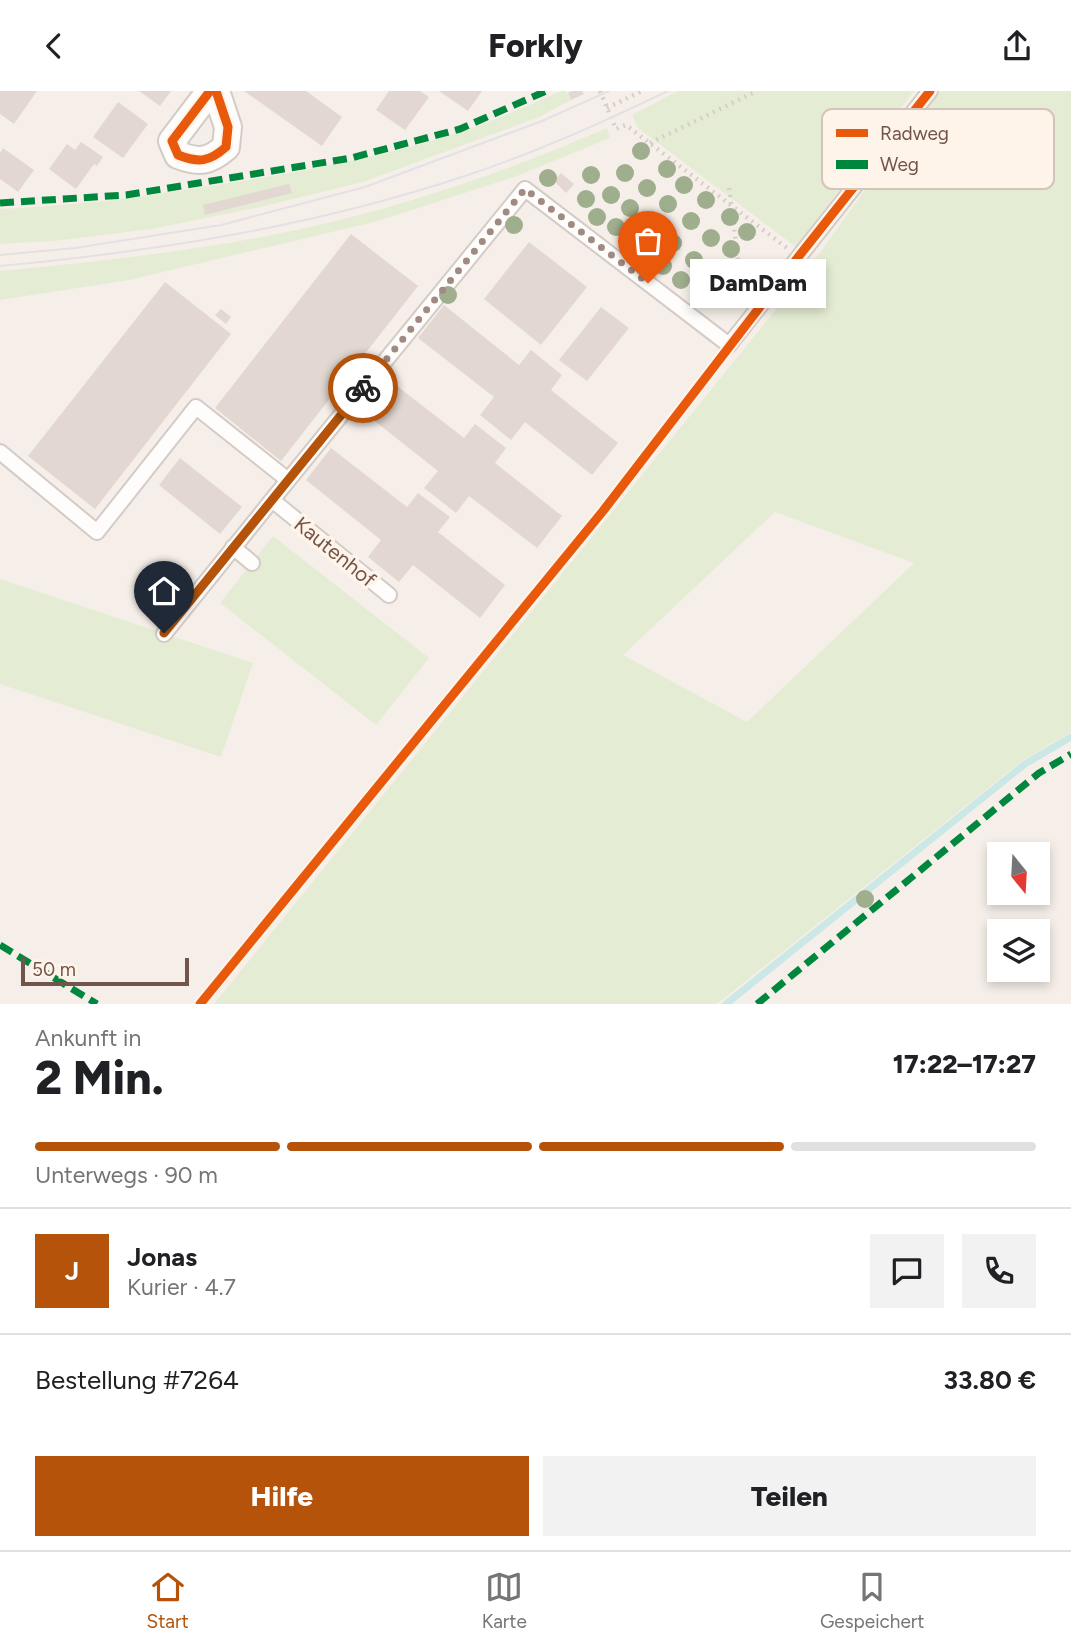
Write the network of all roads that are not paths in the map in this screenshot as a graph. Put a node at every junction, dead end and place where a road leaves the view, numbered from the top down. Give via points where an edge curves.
1 (210, 91) edge
2 (216, 91) edge
3 (930, 91) edge
4 (916, 109) edge
5 (852, 189) edge
6 (0, 452) edge
7 (288, 481) junction
8 (272, 500) junction
9 (233, 547) junction
10 (252, 563) dead end
11 (389, 595) dead end
12 (164, 633) dead end

1 - 2 street via 172,141 177,155 193,161 213,158 226,146 228,127
3 - 4 lane
5 - 7 lane via 729,345 525,189
6 - 7 lane via 97,532 196,407
7 - 8 lane
8 - 9 lane
8 - 11 lane, Kautenhof
9 - 10 lane
9 - 12 lane

